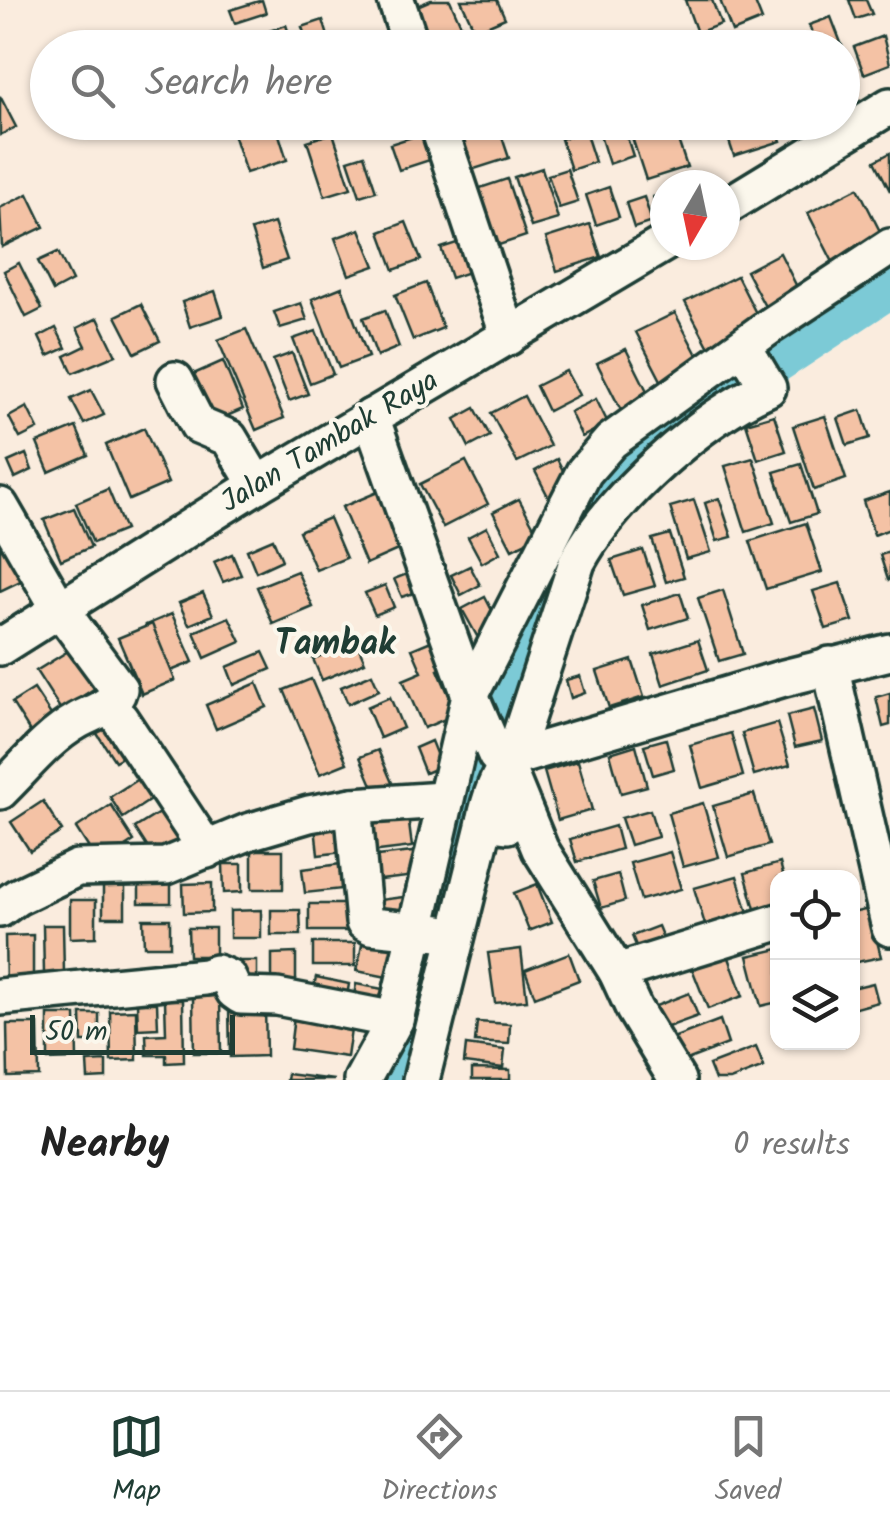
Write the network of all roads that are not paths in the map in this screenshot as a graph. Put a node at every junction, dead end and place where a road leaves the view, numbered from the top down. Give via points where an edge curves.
1 (396, 0) edge
2 (406, 30) edge
3 (890, 106) edge
4 (860, 124) edge
5 (443, 140) edge
6 (834, 140) edge
7 (740, 198) edge
8 (890, 247) edge
9 (650, 252) edge
10 (509, 337) junction
11 (745, 348) junction
12 (175, 380) dead end
13 (370, 417) junction
14 (257, 486) junction
15 (0, 506) edge
16 (59, 608) junction
17 (0, 647) edge
18 (890, 652) edge
19 (830, 665) junction
20 (473, 699) junction
21 (120, 719) dead end
22 (505, 759) junction
23 (0, 792) edge
24 (443, 800) junction
25 (353, 806) junction
26 (484, 822) junction
27 (207, 850) junction
28 (540, 850) junction
29 (874, 891) edge
30 (0, 909) edge
31 (770, 924) edge
32 (890, 928) edge
33 (436, 933) junction
34 (617, 972) junction
35 (0, 997) edge
36 (395, 1020) junction
37 (362, 1080) edge
38 (422, 1080) edge
39 (677, 1080) edge

1 - 2 street
3 - 4 street
5 - 10 street
6 - 7 street
8 - 11 street
9 - 10 street, Jalan Tambak Raya
10 - 13 street, Jalan Tambak Raya
11 - 20 street via 596,456
11 - 22 street via 768,388 711,422 630,490 586,545
12 - 14 street via 198,425 229,438
13 - 14 street, Jalan Tambak Raya
13 - 20 street
14 - 16 street, Jalan Tambak Raya
15 - 16 street
16 - 17 street, Jalan Tambak Raya
16 - 23 street via 118,696 48,743
18 - 19 street
19 - 22 street
19 - 29 street
20 - 22 street
20 - 24 street
21 - 27 street
22 - 26 street
22 - 28 street
24 - 25 street
24 - 33 street
25 - 27 street
25 - 33 street via 364,922
26 - 28 street via 505,823
26 - 33 street
27 - 30 street via 166,866 77,868
28 - 34 street
29 - 32 street
31 - 34 street
33 - 36 street
33 - 38 street
34 - 39 street
35 - 36 street via 216,973 241,996
36 - 37 street

